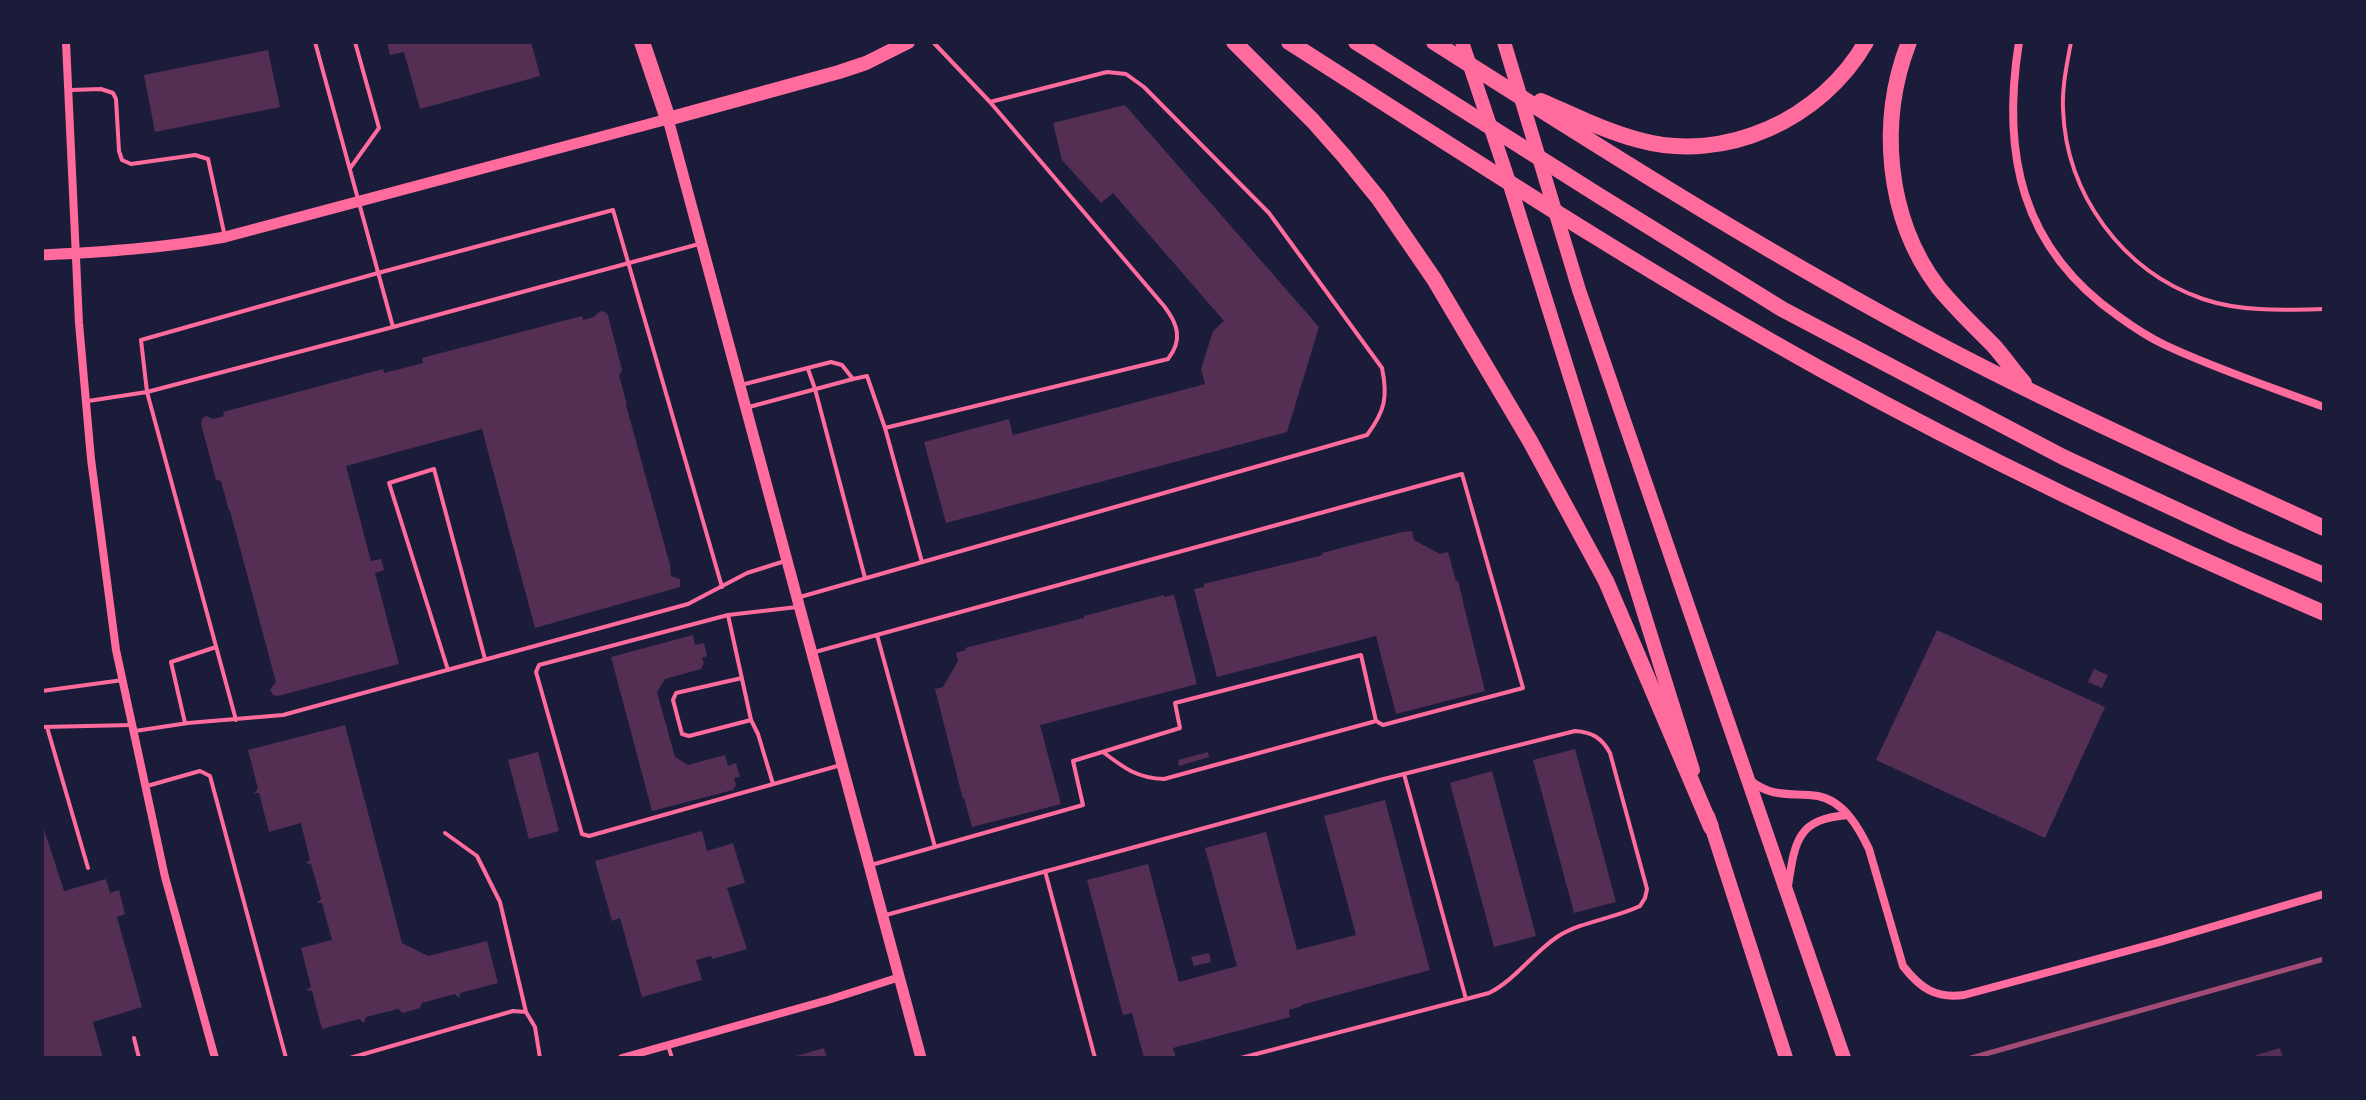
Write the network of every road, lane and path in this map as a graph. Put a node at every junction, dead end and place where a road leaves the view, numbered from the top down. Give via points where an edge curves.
1 (66, 42) edge
2 (315, 42) edge
3 (355, 42) edge
4 (642, 42) edge
5 (908, 42) edge
6 (933, 42) edge
7 (1234, 42) edge
8 (1289, 42) edge
9 (1356, 42) edge
10 (1434, 42) edge
11 (1462, 42) edge
12 (1504, 42) edge
13 (1866, 42) edge
14 (1909, 42) edge
15 (2019, 42) edge
16 (2071, 42) edge
17 (1494, 80) junction
18 (68, 90) junction
19 (990, 102) junction
20 (668, 119) junction
21 (349, 169) junction
22 (358, 202) junction
23 (225, 237) junction
24 (703, 243) junction
25 (76, 253) junction
26 (42, 255) edge
27 (629, 264) junction
28 (378, 273) junction
29 (2324, 309) edge
30 (393, 327) junction
31 (808, 369) junction
32 (853, 379) junction
33 (741, 385) junction
34 (2027, 388) junction
35 (815, 389) junction
36 (147, 392) junction
37 (86, 401) junction
38 (746, 407) junction
39 (2324, 407) edge
40 (885, 428) junction
41 (2324, 528) edge
42 (787, 560) junction
43 (922, 562) junction
44 (2324, 575) edge
45 (865, 578) junction
46 (722, 587) junction
47 (799, 602) junction
48 (2324, 613) edge
49 (728, 615) junction
50 (877, 635) junction
51 (216, 647) junction
52 (812, 653) junction
53 (485, 659) junction
54 (448, 670) junction
55 (742, 678) junction
56 (123, 680) junction
57 (42, 691) edge
58 (236, 720) junction
59 (751, 720) junction
60 (1376, 721) junction
61 (185, 723) junction
62 (45, 727) edge
63 (132, 728) junction
64 (1103, 752) junction
65 (843, 765) junction
66 (1404, 774) junction
67 (1749, 779) junction
68 (773, 784) junction
69 (145, 787) junction
70 (1848, 815) junction
71 (1711, 827) junction
72 (445, 833) dead end
73 (935, 847) junction
74 (870, 866) junction
75 (88, 868) dead end
76 (1045, 871) junction
77 (1787, 891) junction
78 (2324, 894) edge
79 (883, 915) junction
80 (900, 977) junction
81 (1466, 999) junction
82 (526, 1012) junction
83 (134, 1038) dead end
84 (668, 1045) junction
85 (139, 1058) edge
86 (215, 1058) edge
87 (286, 1058) edge
88 (350, 1058) edge
89 (540, 1058) edge
90 (622, 1058) edge
91 (672, 1058) edge
92 (921, 1058) edge
93 (1095, 1058) edge
94 (1241, 1058) edge
95 (1786, 1058) edge
96 (1844, 1058) edge

1 - 18 street
2 - 21 lane
3 - 21 lane via 379,128
4 - 20 highway
5 - 20 main road via 839,72
6 - 19 lane
7 - 71 highway via 1344,156 1434,279 1606,581
8 - 48 highway via 1608,244 1825,371 2085,505
9 - 44 highway via 1782,309 2092,470
10 - 17 highway
11 - 71 main road
12 - 67 main road via 1579,290
13 - 17 highway via 1842,75 1804,110 1758,134 1713,145 1641,141
14 - 34 highway via 1890,128 1893,173 1907,228 1939,287
15 - 39 street via 2011,115 2018,171 2038,228 2055,256 2104,306 2142,333
16 - 29 lane via 2063,109 2068,144 2088,202 2124,250 2159,278 2202,299 2248,308
17 - 34 highway via 1778,255
18 - 23 lane via 113,93 122,160 131,164 195,155 208,159
18 - 25 street
19 - 40 lane via 1174,320 1179,336 1175,350 1168,359
19 - 43 lane via 1107,72 1126,74 1144,87 1269,213 1382,368 1386,390 1380,417 1367,435
20 - 22 street
20 - 24 street
21 - 22 lane
22 - 23 street
22 - 28 lane
23 - 25 street
24 - 27 lane
24 - 33 street
25 - 26 street
25 - 37 street
27 - 28 lane via 613,210
27 - 30 lane
27 - 46 lane
28 - 30 lane
28 - 36 lane via 141,340
30 - 36 lane
31 - 32 lane via 831,362 842,365
31 - 33 lane
31 - 35 lane
32 - 35 lane
32 - 40 lane via 867,376
33 - 38 street
34 - 41 highway
35 - 38 lane
35 - 45 lane
36 - 37 lane
36 - 51 lane
37 - 56 street
38 - 42 street
40 - 43 lane
42 - 46 lane
42 - 47 street
43 - 45 lane
45 - 47 lane
46 - 53 lane via 688,604
47 - 49 lane
47 - 52 street
49 - 55 lane
49 - 68 lane via 539,665 536,672 582,834
50 - 52 lane
50 - 60 lane via 1462,474 1523,688 1383,725
50 - 73 lane
51 - 58 lane
51 - 61 lane via 171,662
52 - 65 street
53 - 54 lane
53 - 54 lane via 434,469 389,483
54 - 58 lane via 283,715
55 - 59 lane
55 - 59 lane via 676,693 673,700 682,734 689,736
56 - 57 lane
56 - 63 street
58 - 61 lane
59 - 68 lane
60 - 64 lane via 1164,779 1145,778
60 - 64 lane via 1361,655 1175,703 1180,728
61 - 63 lane
62 - 63 lane
62 - 75 lane
63 - 69 street
64 - 73 lane via 1073,761 1083,805
65 - 68 lane
65 - 74 street
66 - 76 lane
66 - 81 lane
66 - 81 lane via 1575,731 1596,736 1610,753 1647,889 1645,898 1640,906 1559,936 1503,986
67 - 70 street via 1772,792 1832,801
67 - 77 main road
69 - 86 street
69 - 87 lane via 200,771 210,776
70 - 77 street via 1825,817 1801,834
70 - 78 street via 1869,849 1903,966 1924,989 1938,995 1964,995
71 - 95 main road
72 - 82 lane via 477,856 500,902
73 - 74 lane
74 - 79 street
76 - 79 lane
76 - 93 lane
77 - 96 main road
79 - 80 street
80 - 84 street
80 - 92 street
81 - 94 lane
82 - 88 lane via 513,1011
82 - 89 lane via 535,1027
83 - 85 lane
84 - 90 street
84 - 91 lane

